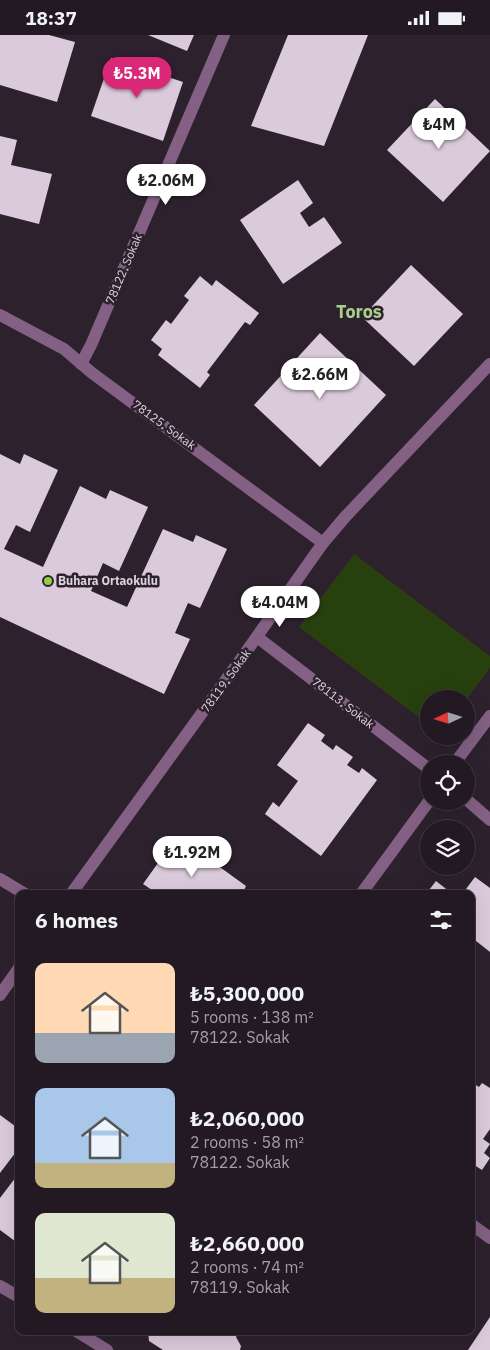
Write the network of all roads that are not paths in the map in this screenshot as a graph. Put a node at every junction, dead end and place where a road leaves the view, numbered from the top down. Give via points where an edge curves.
1 (224, 35) edge
2 (0, 315) edge
3 (81, 364) junction
4 (490, 364) edge
5 (323, 543) junction
6 (257, 637) junction
7 (490, 716) edge
8 (461, 755) edge
9 (420, 762) edge
10 (475, 807) edge
11 (422, 810) edge
12 (490, 820) edge
13 (0, 879) edge
14 (18, 890) edge
15 (74, 890) edge
16 (364, 890) edge
17 (15, 973) edge
18 (0, 995) edge
19 (475, 1228) edge
20 (490, 1239) edge
21 (0, 1286) edge
22 (15, 1295) edge
23 (83, 1335) edge
24 (107, 1350) edge

1 - 3 street, 78122. Sokak via 92,345
2 - 3 street, 78125. Sokak via 64,349
3 - 5 street, 78125. Sokak
4 - 5 street, 78119. Sokak
5 - 6 street, 78119. Sokak
6 - 9 street, 78113. Sokak
6 - 15 street, 78119. Sokak
7 - 8 street
10 - 12 street
11 - 16 street
13 - 14 street
17 - 18 street
19 - 20 street
21 - 22 street
23 - 24 street

